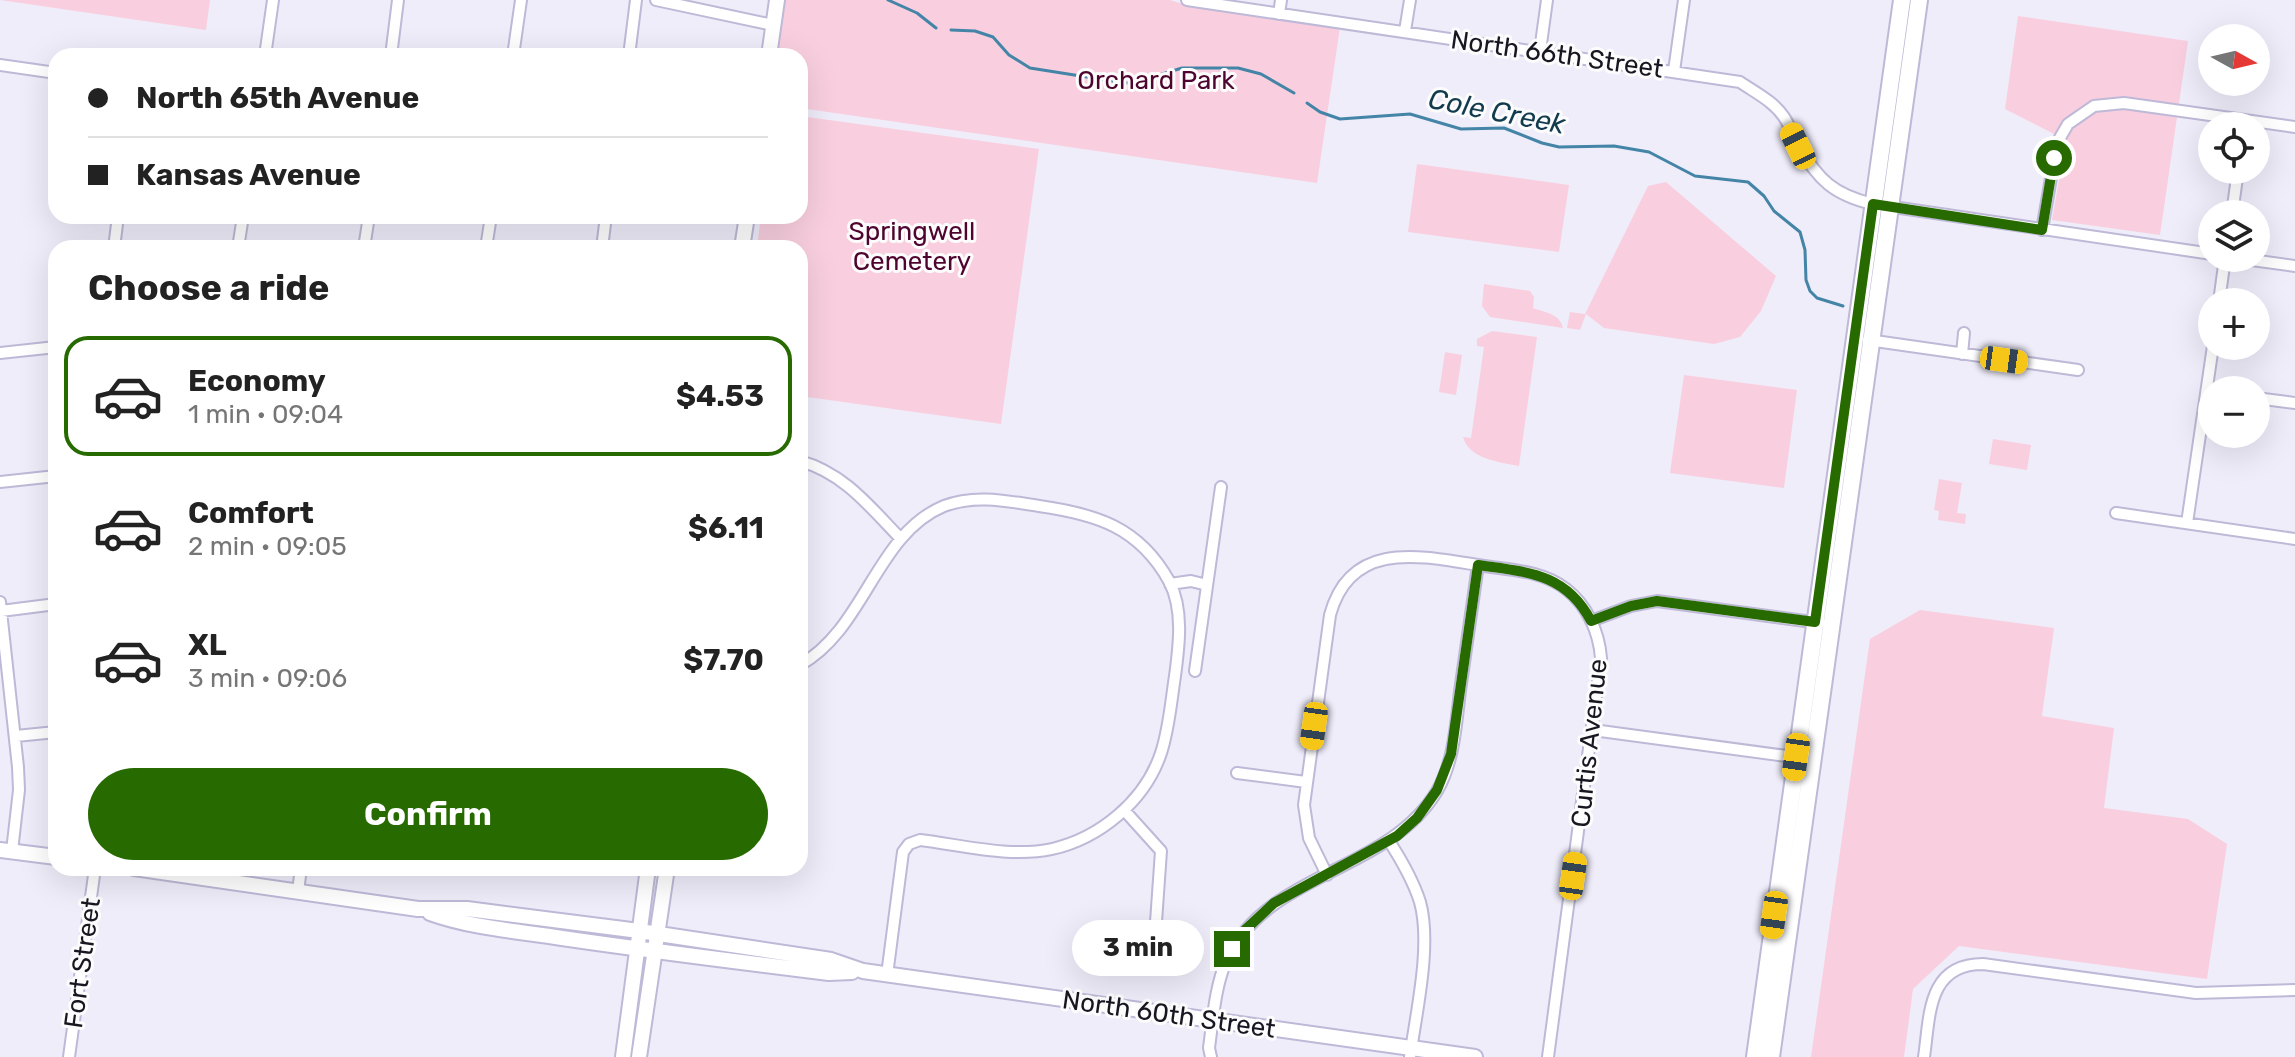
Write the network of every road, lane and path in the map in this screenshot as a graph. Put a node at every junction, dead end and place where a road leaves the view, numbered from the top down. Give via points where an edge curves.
1 (273, 0) edge
2 (398, 0) edge
3 (521, 0) edge
4 (636, 0) edge
5 (656, 0) edge
6 (777, 0) edge
7 (1187, 0) edge
8 (1281, 0) edge
9 (1410, 0) edge
10 (1547, 0) edge
11 (1684, 0) edge
12 (1902, 0) edge
13 (1919, 0) edge
14 (1279, 14) junction
15 (773, 25) junction
16 (1405, 31) junction
17 (266, 48) edge
18 (392, 48) edge
19 (514, 48) edge
20 (630, 48) edge
21 (770, 48) edge
22 (1540, 51) junction
23 (0, 65) edge
24 (1674, 71) junction
25 (48, 72) edge
26 (2198, 115) edge
27 (2270, 125) edge
28 (2295, 127) edge
29 (1882, 205) junction
30 (2042, 230) junction
31 (2198, 252) edge
32 (2270, 263) edge
33 (2295, 266) edge
34 (1964, 333) dead end
35 (1862, 339) junction
36 (48, 348) edge
37 (0, 353) edge
38 (1962, 354) junction
39 (2078, 370) dead end
40 (2270, 400) edge
41 (2295, 403) edge
42 (2200, 448) edge
43 (808, 464) edge
44 (48, 477) edge
45 (0, 482) edge
46 (1221, 487) dead end
47 (2116, 513) dead end
48 (2187, 523) junction
49 (901, 539) junction
50 (2295, 539) edge
51 (1478, 565) junction
52 (1170, 584) junction
53 (1207, 585) junction
54 (0, 602) edge
55 (48, 605) edge
56 (1, 611) edge
57 (1591, 621) junction
58 (1823, 623) junction
59 (808, 659) edge
60 (1195, 671) dead end
61 (4, 674) edge
62 (1593, 730) junction
63 (48, 733) edge
64 (16, 736) junction
65 (1804, 758) junction
66 (1237, 773) dead end
67 (1306, 782) junction
68 (1124, 810) junction
69 (1389, 841) junction
70 (6, 851) edge
71 (48, 856) edge
72 (1327, 875) junction
73 (94, 876) edge
74 (191, 876) edge
75 (300, 876) edge
76 (647, 876) edge
77 (666, 876) edge
78 (298, 891) junction
79 (418, 909) junction
80 (639, 931) junction
81 (657, 933) junction
82 (1155, 936) dead end
83 (637, 949) junction
84 (654, 951) junction
85 (863, 971) junction
86 (887, 975) junction
87 (2295, 990) edge
88 (1212, 1020) junction
89 (1410, 1053) edge
90 (1208, 1055) edge
91 (69, 1057) edge
92 (623, 1057) edge
93 (639, 1057) edge
94 (1475, 1057) edge
95 (1548, 1057) edge
96 (1755, 1057) edge
97 (1771, 1057) edge
98 (1924, 1057) edge

1 - 17 street
2 - 18 street
3 - 19 street
4 - 20 street
5 - 15 street
6 - 15 main road
7 - 14 street, North 66th Street
8 - 14 street
9 - 16 street
10 - 22 street
11 - 24 street
12 - 29 main road
13 - 29 main road
14 - 16 street, North 66th Street
15 - 21 main road
16 - 22 street, North 66th Street
22 - 24 street, North 66th Street
23 - 25 street
24 - 29 street, North 66th Street via 1740,82 1785,118 1818,176 1841,194
26 - 30 street via 2124,103 2085,110 2057,143
27 - 28 street
29 - 30 street, North 66th Street
29 - 35 main road
30 - 31 street, North 66th Street
32 - 33 street
34 - 38 street
35 - 38 street
35 - 58 main road
36 - 37 street
38 - 39 street
40 - 41 street
42 - 48 street
43 - 49 street via 846,484
44 - 45 street
46 - 53 street
47 - 48 street
48 - 50 street
49 - 52 street via 934,511 963,500 1073,510 1101,518 1129,535
49 - 59 street via 840,630
51 - 57 street via 1553,580
51 - 67 street via 1402,555 1356,572 1339,591 1330,615
51 - 69 street via 1446,769 1425,809
52 - 53 street
52 - 68 street via 1179,637 1167,727 1155,769
53 - 60 street
54 - 56 street
55 - 56 street
56 - 61 street
57 - 58 street via 1657,601
57 - 62 street, Curtis Avenue via 1601,658
58 - 65 main road
61 - 64 street
62 - 65 street
62 - 95 street, Curtis Avenue
63 - 64 street
64 - 70 street via 19,790
65 - 96 main road
65 - 97 main road
66 - 67 street
67 - 72 street via 1306,827
68 - 82 street via 1161,851
68 - 86 street via 1085,838 1052,849 1006,851 920,840 909,844 903,852
69 - 72 street
69 - 89 street via 1412,881 1424,924
70 - 71 main road
72 - 88 street via 1274,903 1245,930 1223,970
73 - 91 street, Fort Street
74 - 78 main road, North 60th Street
75 - 78 street
76 - 80 main road
77 - 81 main road
78 - 79 main road, North 60th Street
79 - 80 main road, North 60th Street via 467,909
79 - 83 main road, North 60th Street via 446,919
80 - 81 main road, North 60th Street
80 - 83 main road
81 - 84 main road
81 - 85 main road, North 60th Street via 831,960
83 - 84 main road, North 60th Street
83 - 92 main road
84 - 85 main road, North 60th Street via 829,973
84 - 93 main road
85 - 86 main road, North 60th Street
86 - 88 main road, North 60th Street
87 - 98 street via 2196,993 1970,965 1948,974 1937,988
88 - 89 main road, North 60th Street
88 - 90 street
89 - 94 main road, North 60th Street

